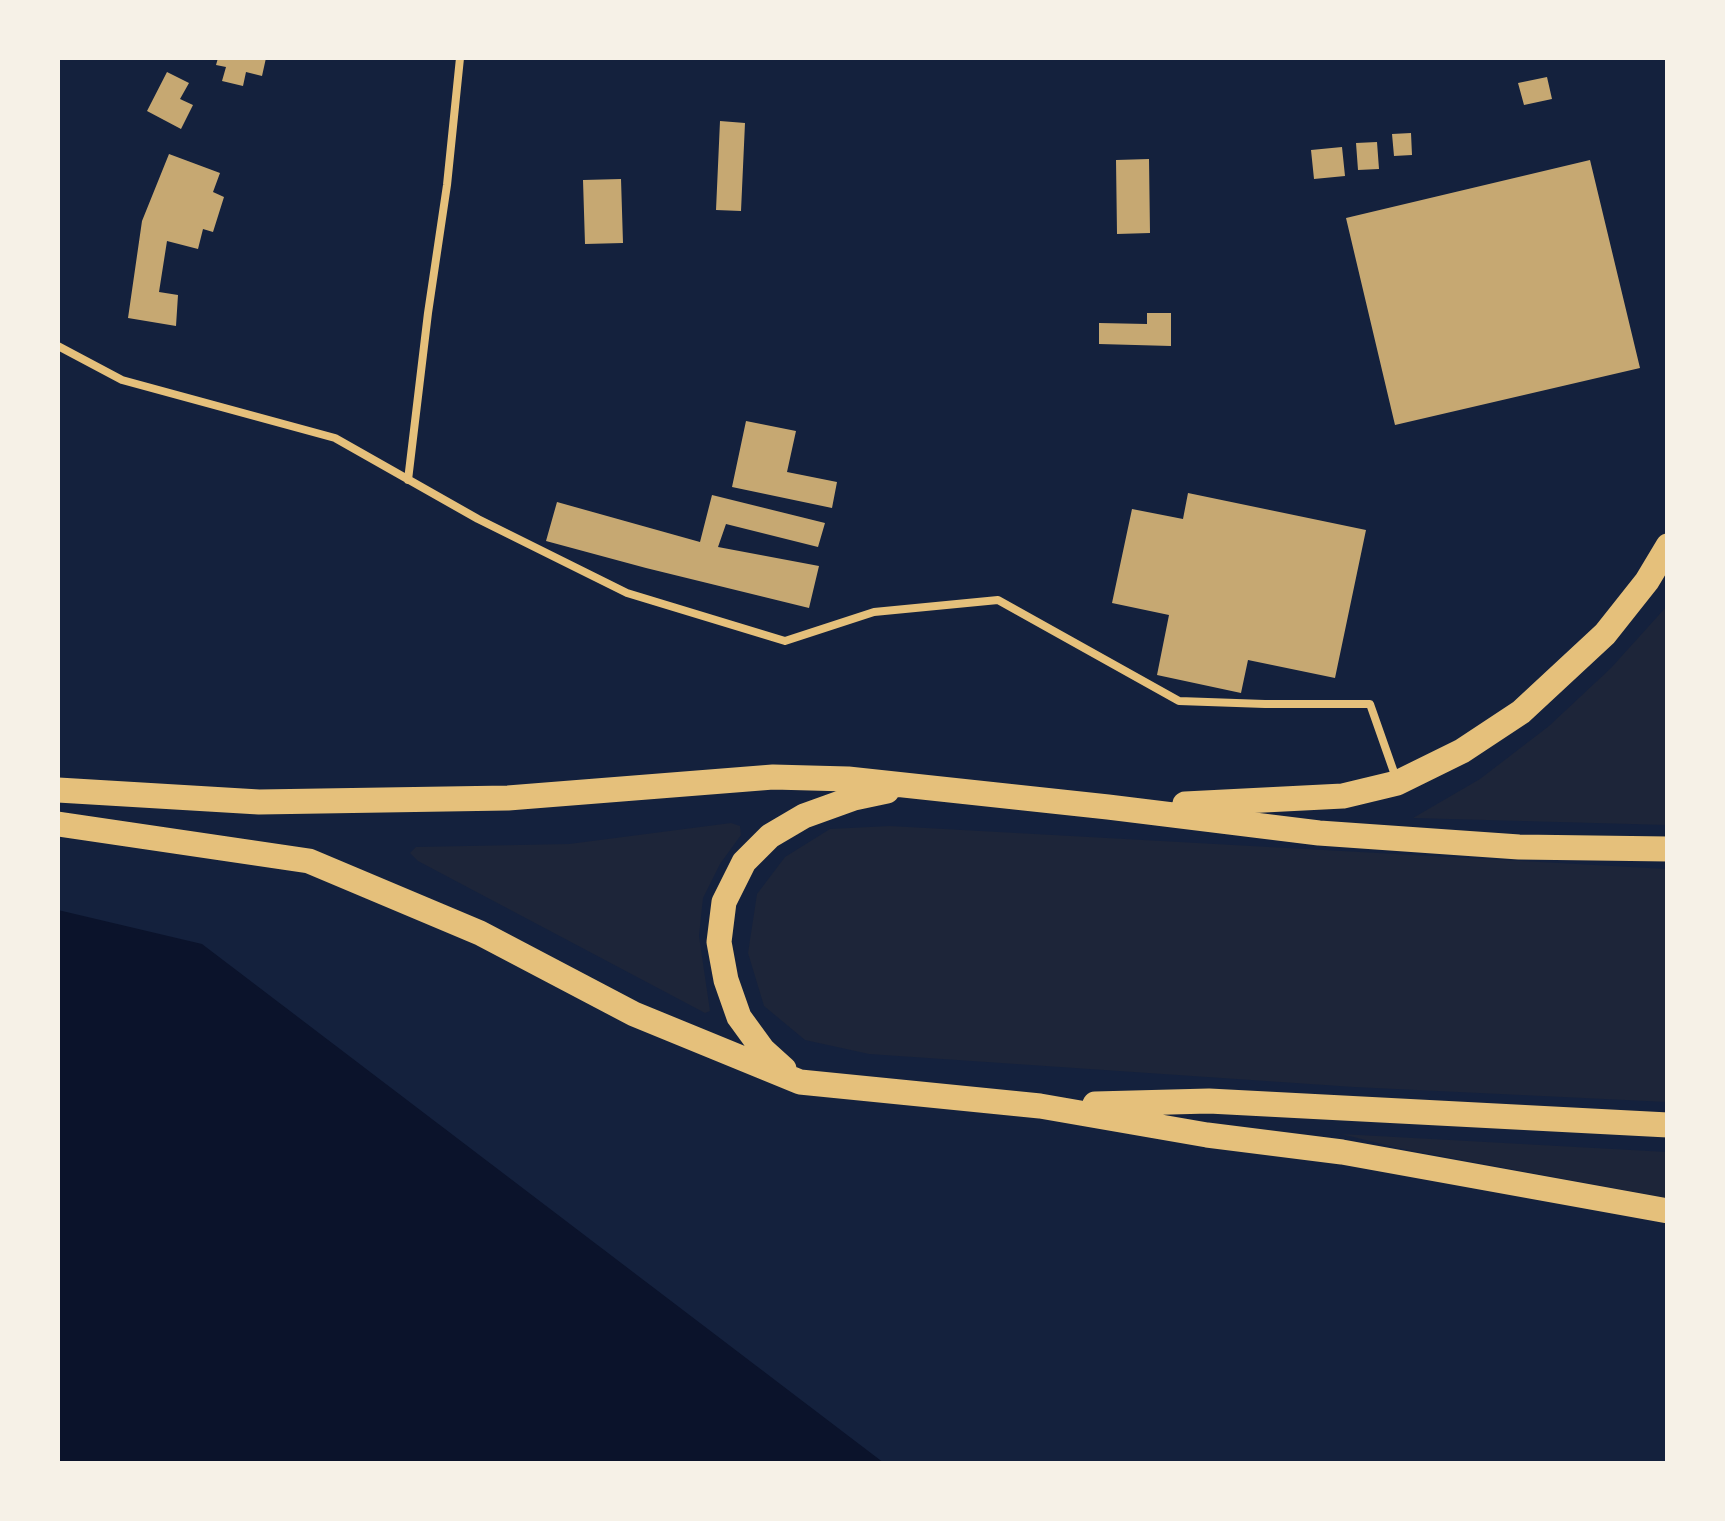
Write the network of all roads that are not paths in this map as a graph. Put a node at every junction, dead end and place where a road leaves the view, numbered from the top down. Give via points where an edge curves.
1 (460, 58) edge
2 (58, 346) edge
3 (408, 480) junction
4 (1668, 546) edge
5 (1397, 783) junction
6 (916, 785) junction
7 (58, 790) edge
8 (1108, 807) junction
9 (58, 824) edge
10 (1668, 849) edge
11 (800, 1082) junction
12 (1040, 1106) junction
13 (1668, 1125) edge
14 (1668, 1211) edge

1 - 3 lane
2 - 3 lane via 122,380 335,438
3 - 5 lane via 627,594 785,642 874,612 998,600 1179,701 1370,704
4 - 5 main road via 1616,621 1568,671 1521,712
5 - 8 main road via 1343,796
6 - 7 main road via 773,777 508,798 260,802
6 - 8 main road
6 - 11 main road via 838,804 770,836 744,862 724,902 719,942 739,1017 763,1050
8 - 10 main road via 1320,834
9 - 11 main road via 309,860 480,933 634,1014
11 - 12 main road
12 - 13 main road via 1209,1101
12 - 14 main road

